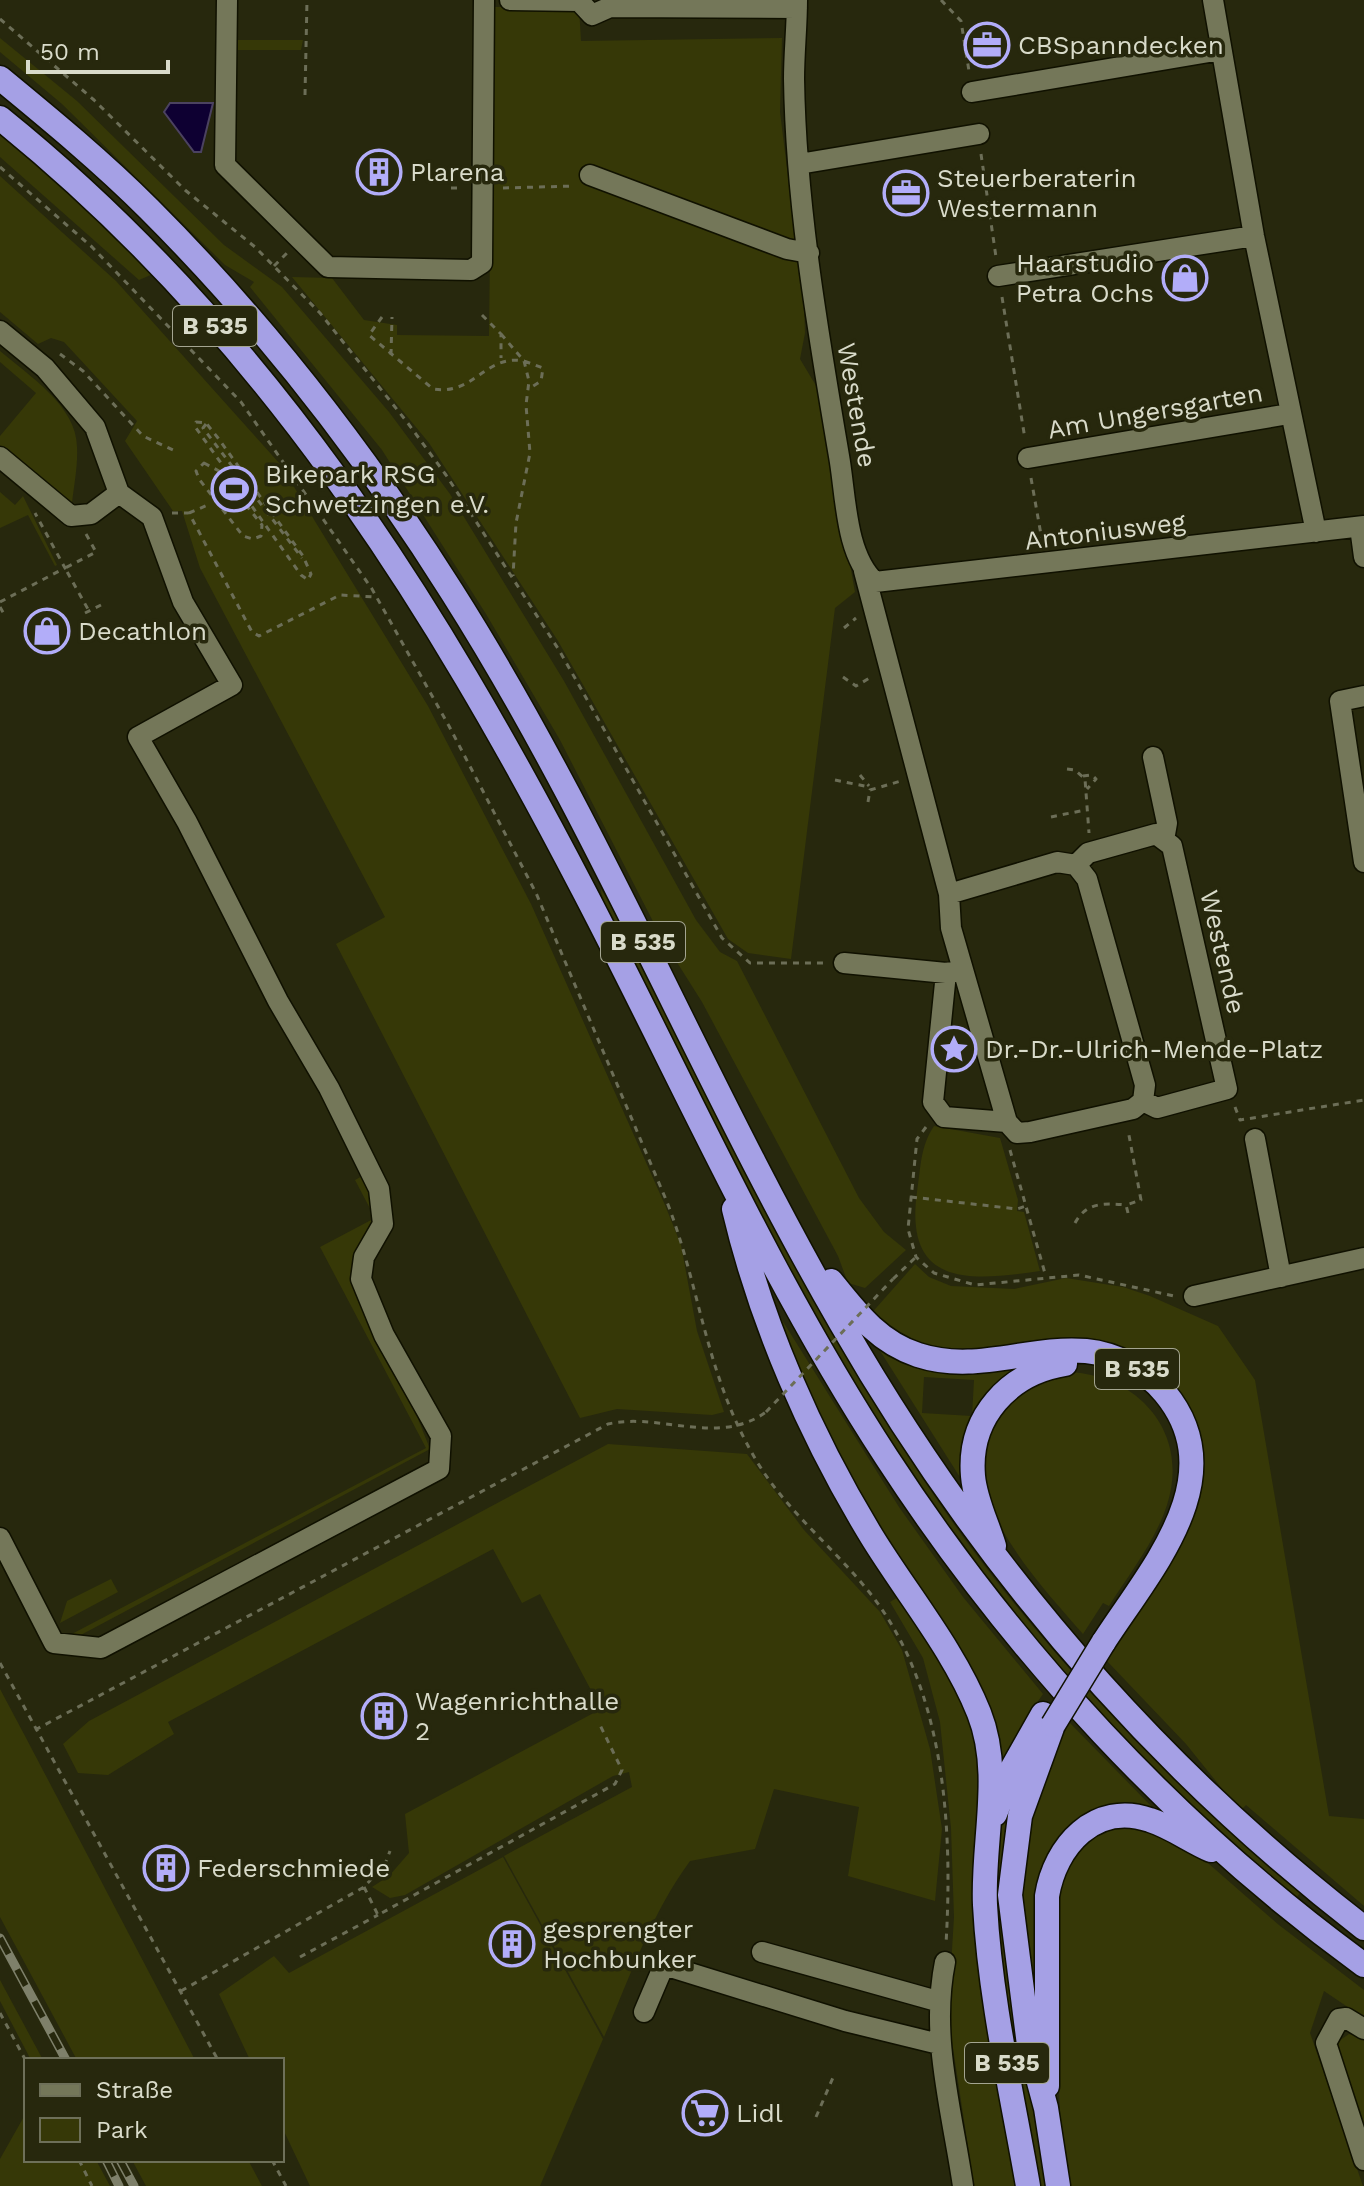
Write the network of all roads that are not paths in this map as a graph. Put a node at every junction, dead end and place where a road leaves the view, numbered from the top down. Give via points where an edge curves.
1 (227, 0) edge
2 (484, 0) edge
3 (510, 0) edge
4 (1213, 0) edge
5 (579, 1) edge
6 (797, 4) edge
7 (1221, 50) junction
8 (0, 78) edge
9 (972, 92) dead end
10 (0, 118) edge
11 (979, 134) dead end
12 (799, 164) junction
13 (590, 175) dead end
14 (1254, 236) junction
15 (809, 253) junction
16 (998, 276) dead end
17 (0, 331) edge
18 (1289, 414) junction
19 (0, 457) edge
20 (1028, 458) dead end
21 (119, 493) junction
22 (1362, 527) edge
23 (1316, 532) junction
24 (1364, 557) edge
25 (862, 568) junction
26 (1364, 696) edge
27 (1153, 757) dead end
28 (1164, 840) junction
29 (1364, 862) edge
30 (1076, 865) junction
31 (949, 894) junction
32 (844, 963) road end
33 (955, 972) junction
34 (1143, 1101) junction
35 (1012, 1127) junction
36 (1255, 1139) dead end
37 (726, 1176) junction
38 (790, 1229) junction
39 (1364, 1258) edge
40 (1281, 1277) junction
41 (1194, 1296) road end
42 (0, 1538) edge
43 (1000, 1564) junction
44 (1099, 1638) junction
45 (1048, 1719) junction
46 (988, 1835) junction
47 (1233, 1860) junction
48 (1364, 1928) edge
49 (762, 1952) dead end
50 (945, 1962) road end
51 (1364, 1965) edge
52 (937, 2001) junction
53 (644, 2012) dead end
54 (1364, 2029) edge
55 (939, 2044) junction
56 (1046, 2108) junction
57 (1364, 2160) edge
58 (963, 2186) edge
59 (1028, 2186) edge
60 (1058, 2186) edge

1 - 2 street via 225,165 328,267 471,270 482,263
3 - 5 street
4 - 7 street, Am Ungersgarten
5 - 6 street, Westende via 592,15 610,7
6 - 12 street, Westende
7 - 9 street
7 - 14 street, Am Ungersgarten
8 - 38 highway, B 535 via 80,144 211,275 281,355 385,490 454,594 539,741
10 - 37 highway, B 535 via 171,277 275,396 365,514 448,642 519,767
11 - 12 street
12 - 15 street, Westende
13 - 15 street
14 - 16 street
14 - 18 street, Am Ungersgarten
15 - 25 street, Westende
17 - 21 street via 35,360 95,427
18 - 20 street, Am Ungersgarten
18 - 23 street, Am Ungersgarten
19 - 21 street via 57,508 80,517
21 - 42 street via 152,517 183,602 232,685 138,737 379,1189 383,1224 364,1257 361,1279 384,1335 441,1436 439,1469 101,1648 54,1643
22 - 23 street, Antoniusweg
22 - 24 street
23 - 25 street, Antoniusweg via 894,582 875,582
25 - 31 street, Westende
26 - 29 street via 1340,701
27 - 28 street via 1167,823
28 - 30 street via 1156,834 1096,850
28 - 34 street, Westende via 1172,846 1227,1089 1157,1108
30 - 31 street via 1057,862
30 - 34 street via 1087,879 1145,1085
31 - 33 street, Westende
32 - 33 street
33 - 35 street, Westende
33 - 35 street, Westende via 933,1102 944,1117
34 - 35 street via 1124,1111
36 - 40 street
37 - 46 highway, B 535 via 742,1245 821,1443 979,1712 989,1762
37 - 47 highway, B 535 via 845,1391 956,1558 1090,1719
38 - 43 highway, B 535 via 872,1375
38 - 44 highway, B 535 via 865,1323 901,1348 963,1363 1086,1351 1129,1365 1166,1394 1189,1443 1192,1478 1187,1503 1175,1532
39 - 40 street
40 - 41 street
43 - 44 highway, B 535 via 973,1477 974,1444 990,1407 1019,1380 1062,1364 1103,1367 1144,1389 1163,1409 1173,1431 1179,1453 1176,1493 1152,1548
43 - 48 highway, B 535 via 1113,1700 1184,1773
44 - 45 highway, B 535, bridge
45 - 46 highway, B 535 via 1013,1767
45 - 56 highway, B 535 via 1020,1816 1010,1895 1029,2045
46 - 59 highway, B 535 via 987,1940
47 - 51 highway, B 535
47 - 56 highway, B 535 via 1152,1820 1128,1815 1092,1824 1063,1848 1047,1896
49 - 52 street
50 - 52 street
52 - 55 street
53 - 55 street via 664,1965
54 - 57 street via 1339,2019 1326,2043
55 - 58 street
56 - 60 highway, B 535

